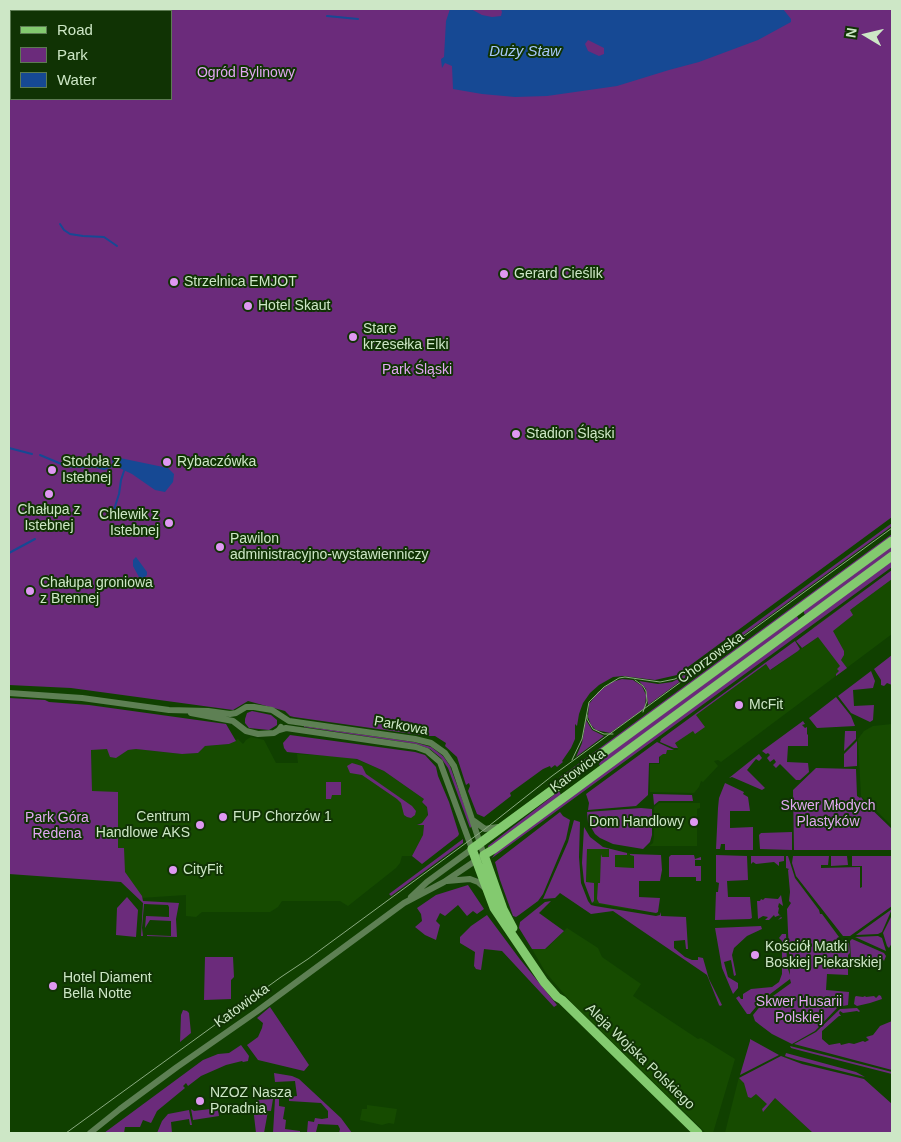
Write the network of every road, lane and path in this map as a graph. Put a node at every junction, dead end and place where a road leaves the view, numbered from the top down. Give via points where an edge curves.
1 (892, 541) edge
2 (892, 556) edge
3 (798, 611) junction
4 (805, 621) junction
5 (9, 693) edge
6 (246, 707) junction
7 (176, 710) junction
8 (283, 718) junction
9 (241, 728) junction
10 (280, 730) junction
11 (637, 744) joint
12 (588, 764) junction
13 (596, 774) junction
14 (545, 796) joint
15 (473, 819) junction
16 (507, 825) junction
17 (481, 844) junction
18 (472, 849) junction
19 (484, 855) junction
20 (475, 860) junction
21 (444, 882) junction
22 (486, 889) junction
23 (408, 900) junction
24 (562, 1000) junction
25 (90, 1133) edge
26 (698, 1133) edge

1 - 3 main road, Chorzowska
2 - 4 main road, Chorzowska
3 - 4 main road
3 - 12 main road, Chorzowska
4 - 11 main road, Chorzowska
5 - 7 street
6 - 7 street via 232,714
6 - 8 street via 269,709
6 - 9 street
7 - 9 street via 233,721
8 - 10 street
8 - 15 street, Parkowa via 431,743 453,764
9 - 10 street via 258,734
10 - 18 street, Parkowa via 286,728 428,751 443,767
11 - 13 main road, Katowicka
12 - 13 main road
12 - 14 main road, Chorzowska
13 - 19 main road, Katowicka
14 - 16 main road, Katowicka
15 - 16 street via 488,830
15 - 17 street, Parkowa
16 - 17 main road, Katowicka
17 - 18 main road, Katowicka
17 - 19 street, Aleja Wojska Polskiego
18 - 20 main road, Aleja Wojska Polskiego
18 - 23 street, Katowicka
19 - 20 street, Katowicka
19 - 24 main road, Aleja Wojska Polskiego via 510,924
20 - 21 street, Katowicka
20 - 22 main road, Aleja Wojska Polskiego
21 - 22 street via 470,879
21 - 23 street, Katowicka
22 - 24 main road, Aleja Wojska Polskiego via 499,918 544,982
23 - 25 street, Katowicka
24 - 26 main road, Aleja Wojska Polskiego

